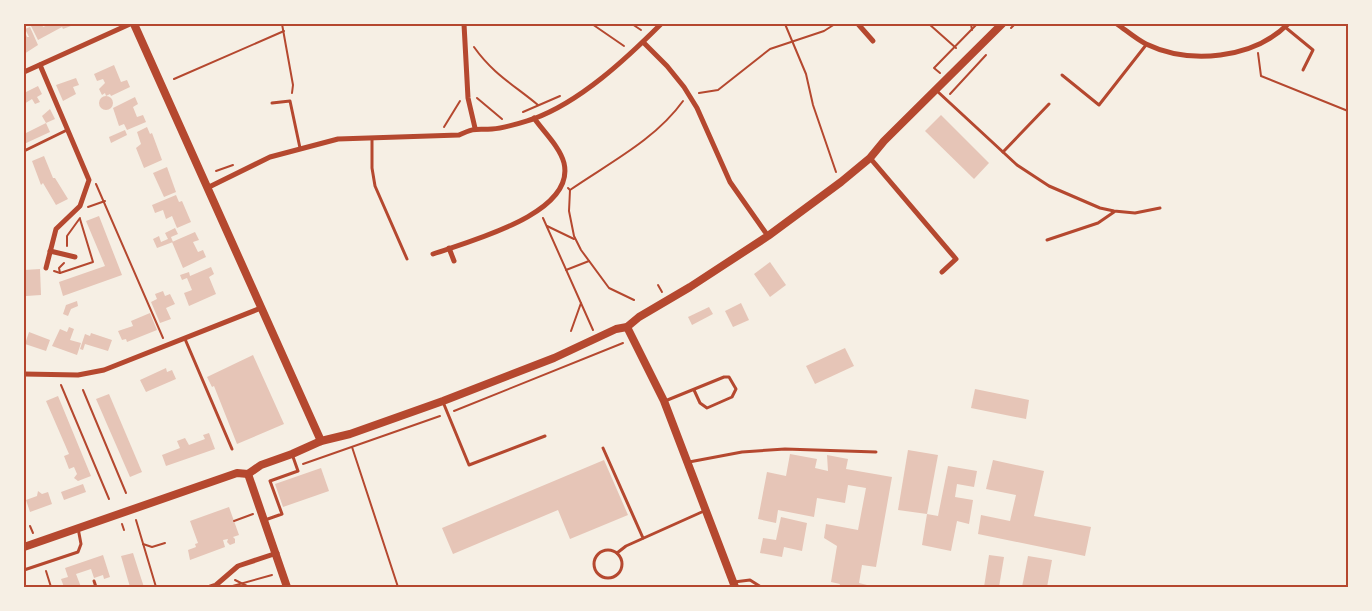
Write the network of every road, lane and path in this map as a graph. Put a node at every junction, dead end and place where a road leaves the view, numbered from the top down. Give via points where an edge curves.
1 (132, 24) edge
2 (282, 24) edge
3 (464, 24) edge
4 (592, 24) edge
5 (632, 24) edge
6 (661, 24) edge
7 (785, 24) edge
8 (858, 24) edge
9 (929, 24) edge
10 (972, 24) edge
11 (977, 24) edge
12 (1002, 24) edge
13 (1015, 24) edge
14 (1118, 24) edge
15 (1286, 25) edge
16 (972, 30) junction
17 (284, 31) junction
18 (1008, 31) dead end
19 (636, 36) dead end
20 (464, 37) junction
21 (630, 41) dead end
22 (873, 41) dead end
23 (643, 42) junction
24 (1147, 44) junction
25 (1257, 46) junction
26 (956, 48) junction
27 (988, 53) dead end
28 (40, 65) junction
29 (1303, 70) dead end
30 (24, 72) edge
31 (1062, 75) dead end
32 (174, 79) dead end
33 (946, 81) junction
34 (936, 90) junction
35 (565, 93) dead end
36 (468, 98) junction
37 (946, 100) junction
38 (290, 101) junction
39 (272, 103) dead end
40 (1049, 104) dead end
41 (538, 105) junction
42 (1348, 112) edge
43 (520, 113) dead end
44 (543, 114) junction
45 (511, 118) dead end
46 (534, 118) junction
47 (436, 128) dead end
48 (475, 128) junction
49 (68, 130) junction
50 (372, 137) junction
51 (300, 148) junction
52 (24, 152) edge
53 (1003, 152) junction
54 (870, 158) junction
55 (239, 162) dead end
56 (216, 171) dead end
57 (89, 180) junction
58 (842, 182) junction
59 (207, 188) junction
60 (570, 190) dead end
61 (105, 201) junction
62 (86, 207) dead end
63 (1160, 208) dead end
64 (540, 210) junction
65 (1114, 211) junction
66 (83, 213) dead end
67 (547, 226) junction
68 (768, 236) junction
69 (576, 240) junction
70 (1047, 240) dead end
71 (449, 248) junction
72 (50, 251) junction
73 (433, 254) dead end
74 (74, 257) junction
75 (407, 259) dead end
76 (454, 261) dead end
77 (589, 261) junction
78 (73, 264) junction
79 (46, 268) dead end
80 (72, 269) dead end
81 (566, 270) junction
82 (942, 272) dead end
83 (60, 273) dead end
84 (658, 285) dead end
85 (665, 296) dead end
86 (634, 300) dead end
87 (581, 303) junction
88 (261, 308) junction
89 (627, 327) junction
90 (570, 331) dead end
91 (163, 338) dead end
92 (185, 339) junction
93 (598, 339) junction
94 (24, 374) edge
95 (61, 385) dead end
96 (83, 390) dead end
97 (694, 390) junction
98 (443, 401) junction
99 (664, 402) junction
100 (545, 436) dead end
101 (321, 441) junction
102 (352, 446) dead end
103 (603, 448) dead end
104 (232, 449) dead end
105 (876, 452) dead end
106 (292, 454) junction
107 (686, 463) junction
108 (248, 474) junction
109 (126, 493) dead end
110 (109, 498) dead end
111 (704, 511) junction
112 (253, 514) dead end
113 (136, 520) dead end
114 (265, 520) junction
115 (234, 521) dead end
116 (121, 522) dead end
117 (30, 526) dead end
118 (78, 528) junction
119 (124, 530) dead end
120 (34, 537) dead end
121 (643, 538) junction
122 (165, 543) dead end
123 (143, 544) junction
124 (24, 547) edge
125 (276, 553) junction
126 (617, 553) junction
127 (24, 570) edge
128 (274, 574) dead end
129 (226, 577) junction
130 (94, 581) dead end
131 (244, 583) junction
132 (734, 585) edge
133 (96, 587) edge
134 (156, 587) edge
135 (210, 587) edge
136 (229, 587) edge
137 (248, 587) edge
138 (288, 587) edge
139 (398, 587) edge
140 (761, 587) edge

1 - 28 street
1 - 59 street
2 - 17 path
3 - 20 street
4 - 21 path via 624,46
5 - 19 path via 642,30
6 - 23 street
7 - 58 path via 806,74 833,167
8 - 22 street
9 - 26 path
10 - 16 path
11 - 16 path
12 - 33 street
13 - 18 path
14 - 24 street
15 - 25 street
15 - 29 lane via 1313,50
16 - 26 path
17 - 32 path
17 - 38 path via 293,85
20 - 36 street
20 - 41 path via 499,77
23 - 44 street via 600,79
23 - 68 street via 684,87 697,108 730,182
24 - 25 street via 1174,53 1197,55 1224,54
24 - 31 lane via 1099,105
25 - 42 path via 1261,76
26 - 33 path via 934,68
27 - 37 path
28 - 30 street
28 - 49 street
33 - 34 street
34 - 37 lane
34 - 54 street
35 - 41 path
36 - 45 path via 478,98 501,119
36 - 47 path via 460,101 444,128
36 - 48 street
37 - 53 lane
38 - 39 lane
38 - 51 lane
40 - 53 lane
41 - 43 path
41 - 44 path
44 - 46 street
46 - 48 street via 492,129
46 - 64 street via 564,162 557,193
48 - 50 street via 459,135
49 - 52 lane
49 - 57 street
50 - 51 street via 338,139
50 - 75 lane via 375,186
51 - 59 street via 270,157
53 - 65 lane via 1049,186
54 - 58 street
54 - 82 street via 956,259
55 - 56 path
57 - 61 path via 98,185
57 - 72 street via 80,206 56,229
58 - 68 street
59 - 88 street
60 - 69 path via 570,211
61 - 62 path
61 - 91 path
63 - 65 lane via 1135,213
64 - 67 path
64 - 71 street via 531,217
65 - 70 lane via 1098,223
66 - 74 path via 65,243 76,251
67 - 69 path
67 - 81 path
68 - 89 street via 639,316
69 - 77 path
71 - 73 street
71 - 76 street
72 - 74 street
72 - 79 street
74 - 78 path
77 - 81 path
77 - 86 path via 609,288
78 - 80 path
78 - 83 path via 62,264
81 - 87 path
84 - 85 path
87 - 90 path
87 - 93 path
88 - 92 street
88 - 101 street
89 - 93 street
89 - 99 street
92 - 94 street via 104,370 78,375
92 - 104 lane
93 - 98 street
95 - 110 path
96 - 109 path
97 - 97 lane via 700,403 707,408 732,397 736,389 729,377 724,377
97 - 99 lane
98 - 100 lane via 469,465
98 - 101 street
99 - 107 street
101 - 106 street
102 - 139 path
103 - 121 lane
105 - 107 lane via 776,450 742,452
106 - 108 street via 261,465
106 - 114 lane via 298,471 270,481 282,514
107 - 111 street
108 - 114 street
108 - 118 street via 237,473
111 - 121 lane
111 - 132 street
112 - 115 path
113 - 123 path
114 - 125 street
116 - 119 path
117 - 120 path
118 - 124 street
118 - 127 lane via 81,544 78,552
121 - 126 lane
122 - 123 path via 152,547
123 - 134 path
125 - 129 street via 238,566
125 - 138 street
126 - 126 lane via 603,550 597,554 593,561 598,574 604,578 618,574 622,567
128 - 131 path
129 - 131 path
129 - 135 street
130 - 133 lane
131 - 136 path
131 - 137 path
132 - 140 lane via 750,580

